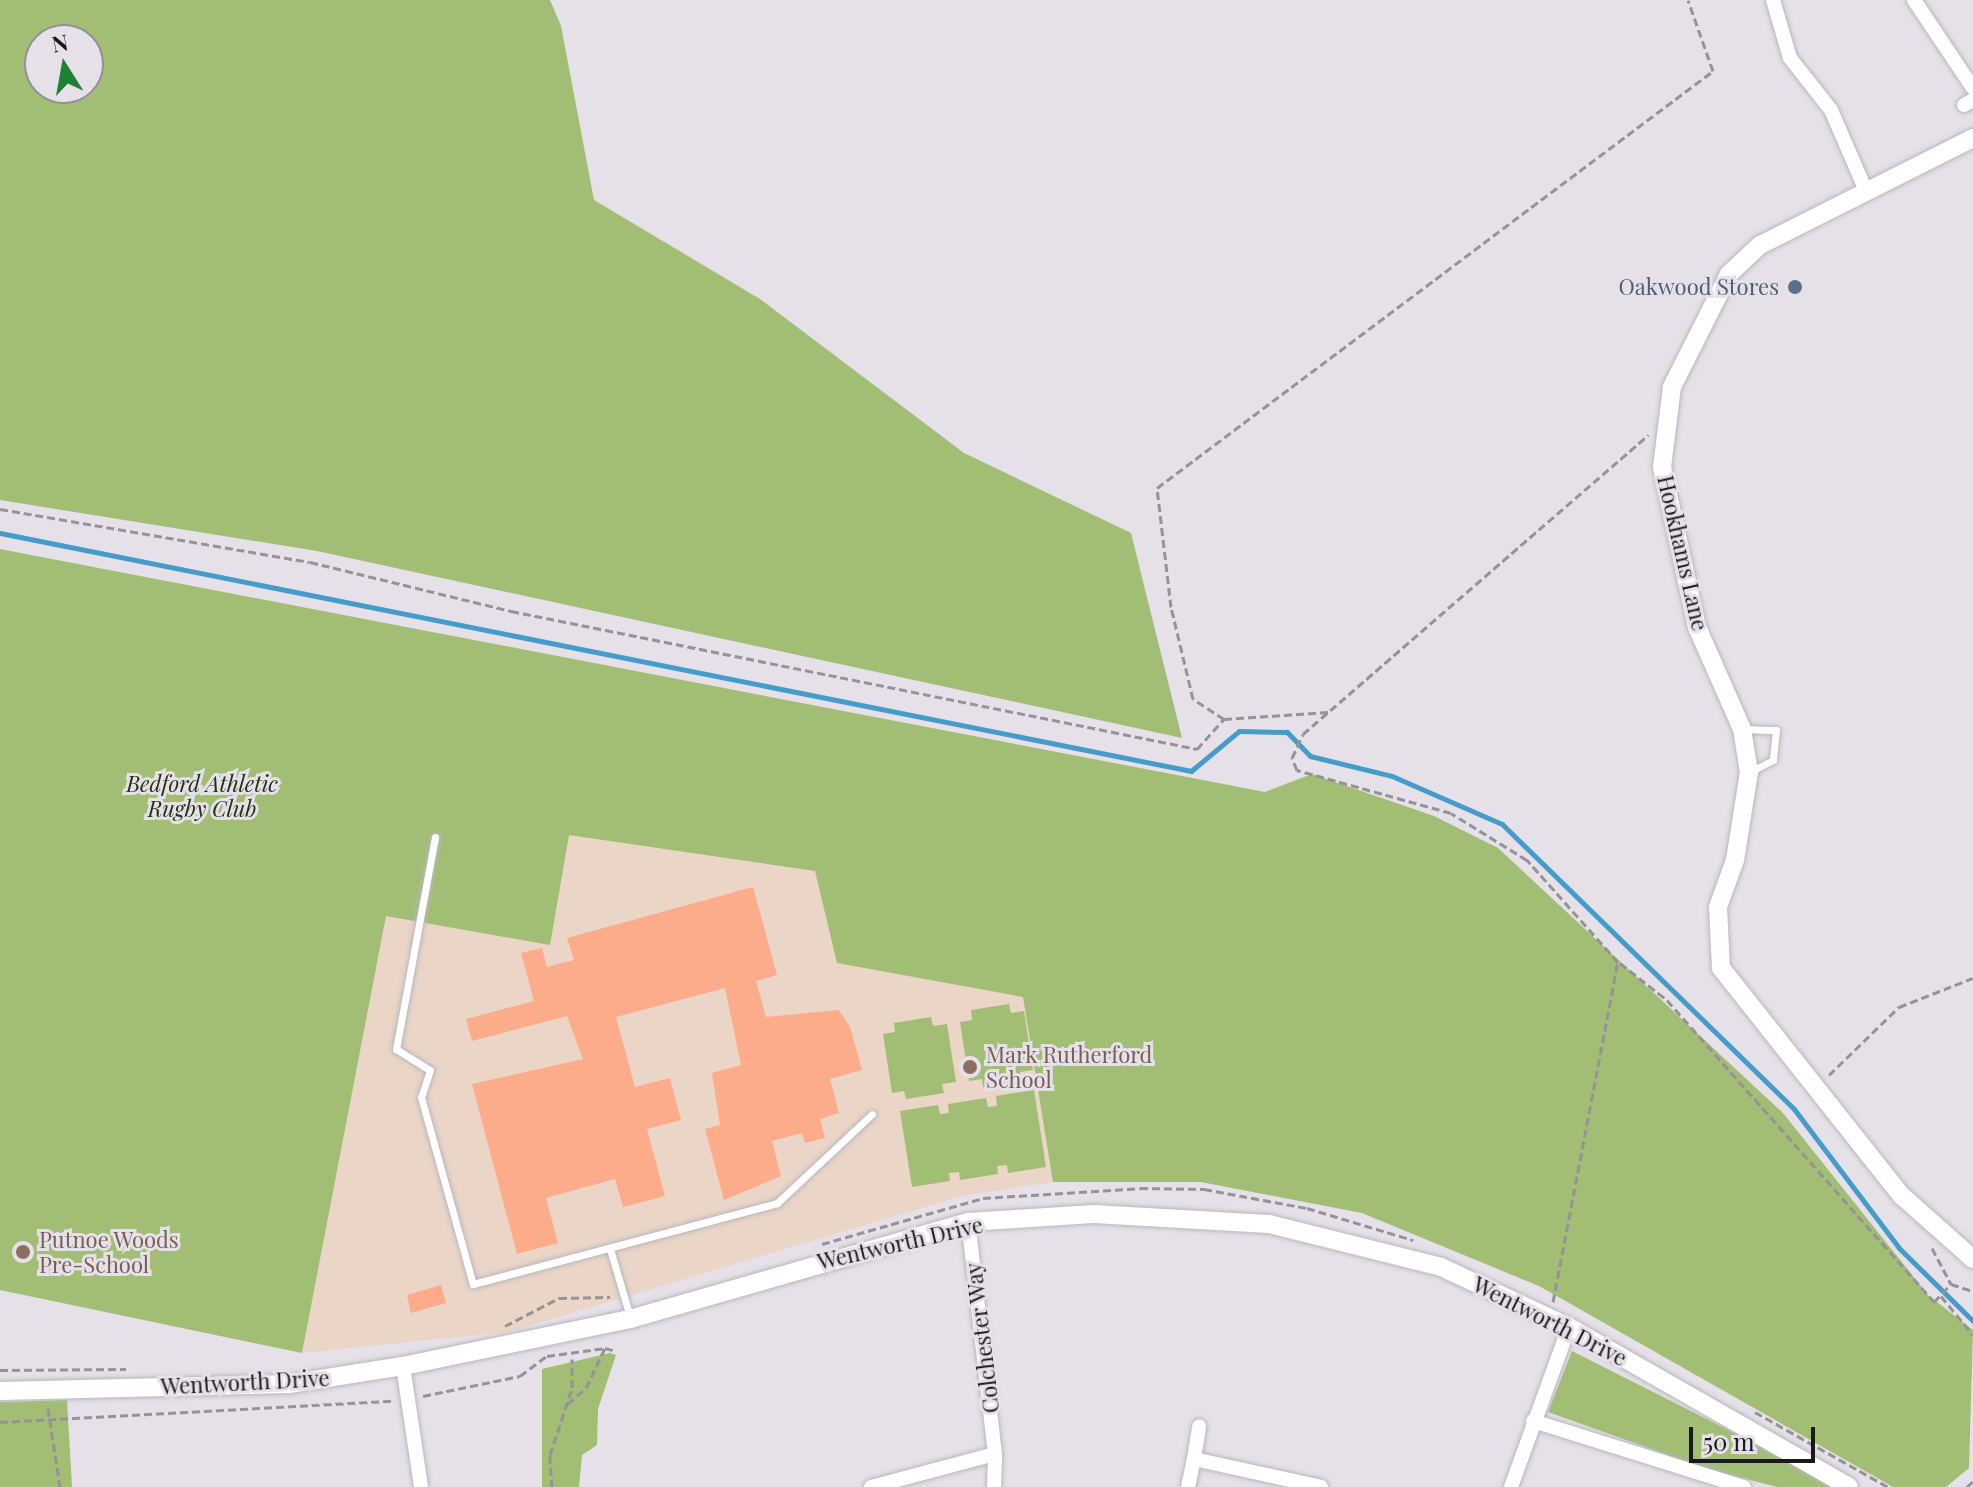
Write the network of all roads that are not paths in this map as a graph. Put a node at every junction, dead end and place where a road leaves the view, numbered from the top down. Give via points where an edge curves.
1 (1773, 0) edge
2 (1914, 0) edge
3 (1973, 88) edge
4 (1973, 138) edge
5 (1866, 191) junction
6 (1742, 729) junction
7 (1749, 772) junction
8 (435, 837) dead end
9 (872, 1114) dead end
10 (968, 1222) junction
11 (610, 1249) junction
12 (1973, 1259) edge
13 (1568, 1318) junction
14 (630, 1319) junction
15 (403, 1366) junction
16 (0, 1391) edge
17 (1533, 1421) junction
18 (1199, 1426) dead end
19 (995, 1454) junction
20 (1194, 1459) junction
21 (1700, 1482) edge
22 (421, 1487) edge
23 (871, 1487) edge
24 (994, 1487) edge
25 (1188, 1487) edge
26 (1321, 1487) edge
27 (1511, 1487) edge
28 (1744, 1487) edge
29 (1849, 1487) edge

1 - 5 street via 1790,58 1831,110
2 - 3 street
4 - 5 street, Hookhams Lane
5 - 6 street, Hookhams Lane via 1760,245 1729,274 1692,339 1665,418 1662,467 1697,627
6 - 7 street, Hookhams Lane
6 - 7 lane via 1776,730 1779,744 1773,760
7 - 12 street, Hookhams Lane via 1738,846 1718,907 1721,968 1902,1196
8 - 11 lane via 396,1049 430,1070 421,1097 473,1284
9 - 11 lane via 777,1203
10 - 13 street, Wentworth Drive via 1094,1214 1269,1224 1441,1267
10 - 14 street, Wentworth Drive
10 - 19 street, Colchester Way
11 - 14 lane
13 - 17 street
13 - 29 street, Wentworth Drive
14 - 15 street, Wentworth Drive
15 - 16 street, Wentworth Drive via 289,1384
15 - 22 street
17 - 21 street
17 - 27 street
18 - 20 street
19 - 23 street
19 - 24 street, Colchester Way
20 - 25 street
20 - 26 street
21 - 28 street

